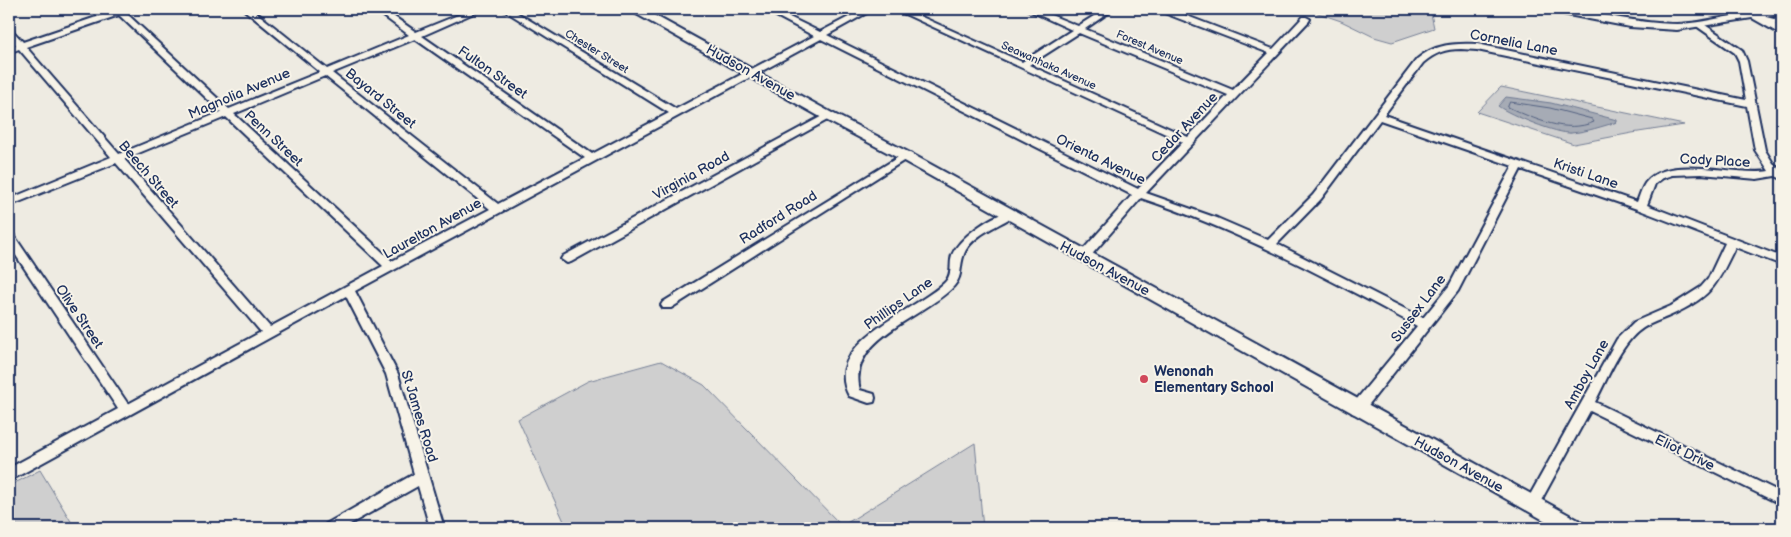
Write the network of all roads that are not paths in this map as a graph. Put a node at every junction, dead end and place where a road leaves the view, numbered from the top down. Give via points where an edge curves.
1 (247, 9) edge
2 (378, 9) edge
3 (479, 9) edge
4 (506, 9) edge
5 (635, 9) edge
6 (767, 9) edge
7 (870, 9) edge
8 (898, 9) edge
9 (1030, 9) edge
10 (1110, 9) edge
11 (1162, 9) edge
12 (1553, 9) edge
13 (1742, 9) edge
14 (121, 10) edge
15 (1782, 11) edge
16 (1753, 15) junction
17 (1306, 19) dead end
18 (1782, 22) edge
19 (1699, 25) junction
20 (1079, 29) junction
21 (9, 32) edge
22 (1782, 32) edge
23 (416, 35) junction
24 (821, 36) junction
25 (21, 46) junction
26 (9, 50) edge
27 (1274, 52) junction
28 (1023, 65) junction
29 (326, 72) junction
30 (750, 72) junction
31 (1234, 94) junction
32 (1751, 104) junction
33 (227, 113) junction
34 (676, 113) junction
35 (828, 116) junction
36 (1379, 116) junction
37 (1190, 142) junction
38 (905, 156) junction
39 (117, 158) junction
40 (592, 158) junction
41 (1518, 164) junction
42 (1779, 174) edge
43 (1139, 194) junction
44 (9, 202) edge
45 (1641, 207) junction
46 (497, 209) junction
47 (1008, 215) junction
48 (9, 237) edge
49 (1732, 241) junction
50 (1270, 245) junction
51 (1084, 256) junction
52 (567, 259) dead end
53 (1782, 261) edge
54 (391, 268) junction
55 (349, 290) junction
56 (667, 305) dead end
57 (1426, 325) junction
58 (269, 334) junction
59 (869, 398) dead end
60 (1587, 404) junction
61 (1357, 409) junction
62 (126, 411) junction
63 (9, 475) edge
64 (422, 477) junction
65 (1782, 499) edge
66 (1532, 504) junction
67 (331, 528) edge
68 (437, 528) edge
69 (1575, 528) edge

1 - 29 street, Bayard Street
2 - 23 street, Fulton Street
3 - 23 street, Magnolia Avenue
4 - 34 street, Chester Street
5 - 30 street, Hudson Avenue
6 - 24 street, Orienta Avenue
7 - 24 street, Laurelton Avenue
8 - 28 street, Seawanhaka Avenue
9 - 20 street, Forest Avenue
10 - 20 street
11 - 27 street
12 - 19 street via 1646,26
13 - 16 street
14 - 25 street
14 - 33 street, Penn Street
15 - 16 street
16 - 18 street
16 - 19 street
16 - 22 street
17 - 27 street, Cedar Avenue
19 - 32 street via 1739,52
20 - 28 street
20 - 31 street, Forest Avenue
21 - 25 street, Beech Street
23 - 29 street, Magnolia Avenue
23 - 40 street, Fulton Street
24 - 30 street, Laurelton Avenue
24 - 43 street, Orienta Avenue
25 - 26 street
25 - 39 street, Beech Street
27 - 31 street, Cedar Avenue
28 - 37 street, Seawanhaka Avenue
29 - 33 street, Magnolia Avenue
29 - 46 street, Bayard Street
30 - 34 street, Laurelton Avenue
30 - 35 street, Hudson Avenue
31 - 37 street, Cedar Avenue
32 - 36 street, Cornelia Lane via 1477,47 1458,46 1428,52
32 - 42 street via 1760,150 1767,163
33 - 39 street, Magnolia Avenue
33 - 54 street, Penn Street
34 - 40 street, Laurelton Avenue
35 - 38 street, Hudson Avenue
35 - 52 street, Virginia Road
36 - 41 street, Kristi Lane
36 - 50 street, Cornelia Lane via 1317,198
37 - 43 street, Cedar Avenue
38 - 47 street, Hudson Avenue
38 - 56 street, Radford Road
39 - 44 street, Magnolia Avenue
39 - 58 street, Beech Street
40 - 46 street, Laurelton Avenue
41 - 45 street, Kristi Lane
41 - 57 street, Sussex Lane via 1454,288
42 - 45 street, Cody Place via 1671,172 1652,181
43 - 50 street, Orienta Avenue via 1198,212
43 - 51 street, Cedar Avenue
45 - 49 street, Kristi Lane
46 - 54 street, Laurelton Avenue
47 - 51 street, Hudson Avenue
47 - 59 street, Phillips Lane via 968,241 959,253 958,269 952,281 861,349 855,358 851,378 854,393
48 - 62 street, Olive Street
49 - 53 street, Kristi Lane
49 - 60 street, Amboy Lane via 1713,281 1705,290 1675,309 1638,325 1621,342
50 - 57 street, Orienta Avenue
51 - 61 street, Hudson Avenue
54 - 55 street, Laurelton Avenue
55 - 58 street, Laurelton Avenue
55 - 64 street, St James Road via 392,374
57 - 61 street, Sussex Lane
58 - 62 street, Laurelton Avenue
60 - 65 street, Eliot Drive
60 - 66 street, Amboy Lane
61 - 66 street, Hudson Avenue
62 - 63 street, Laurelton Avenue
64 - 67 street
64 - 68 street, St James Road
66 - 69 street, Hudson Avenue

